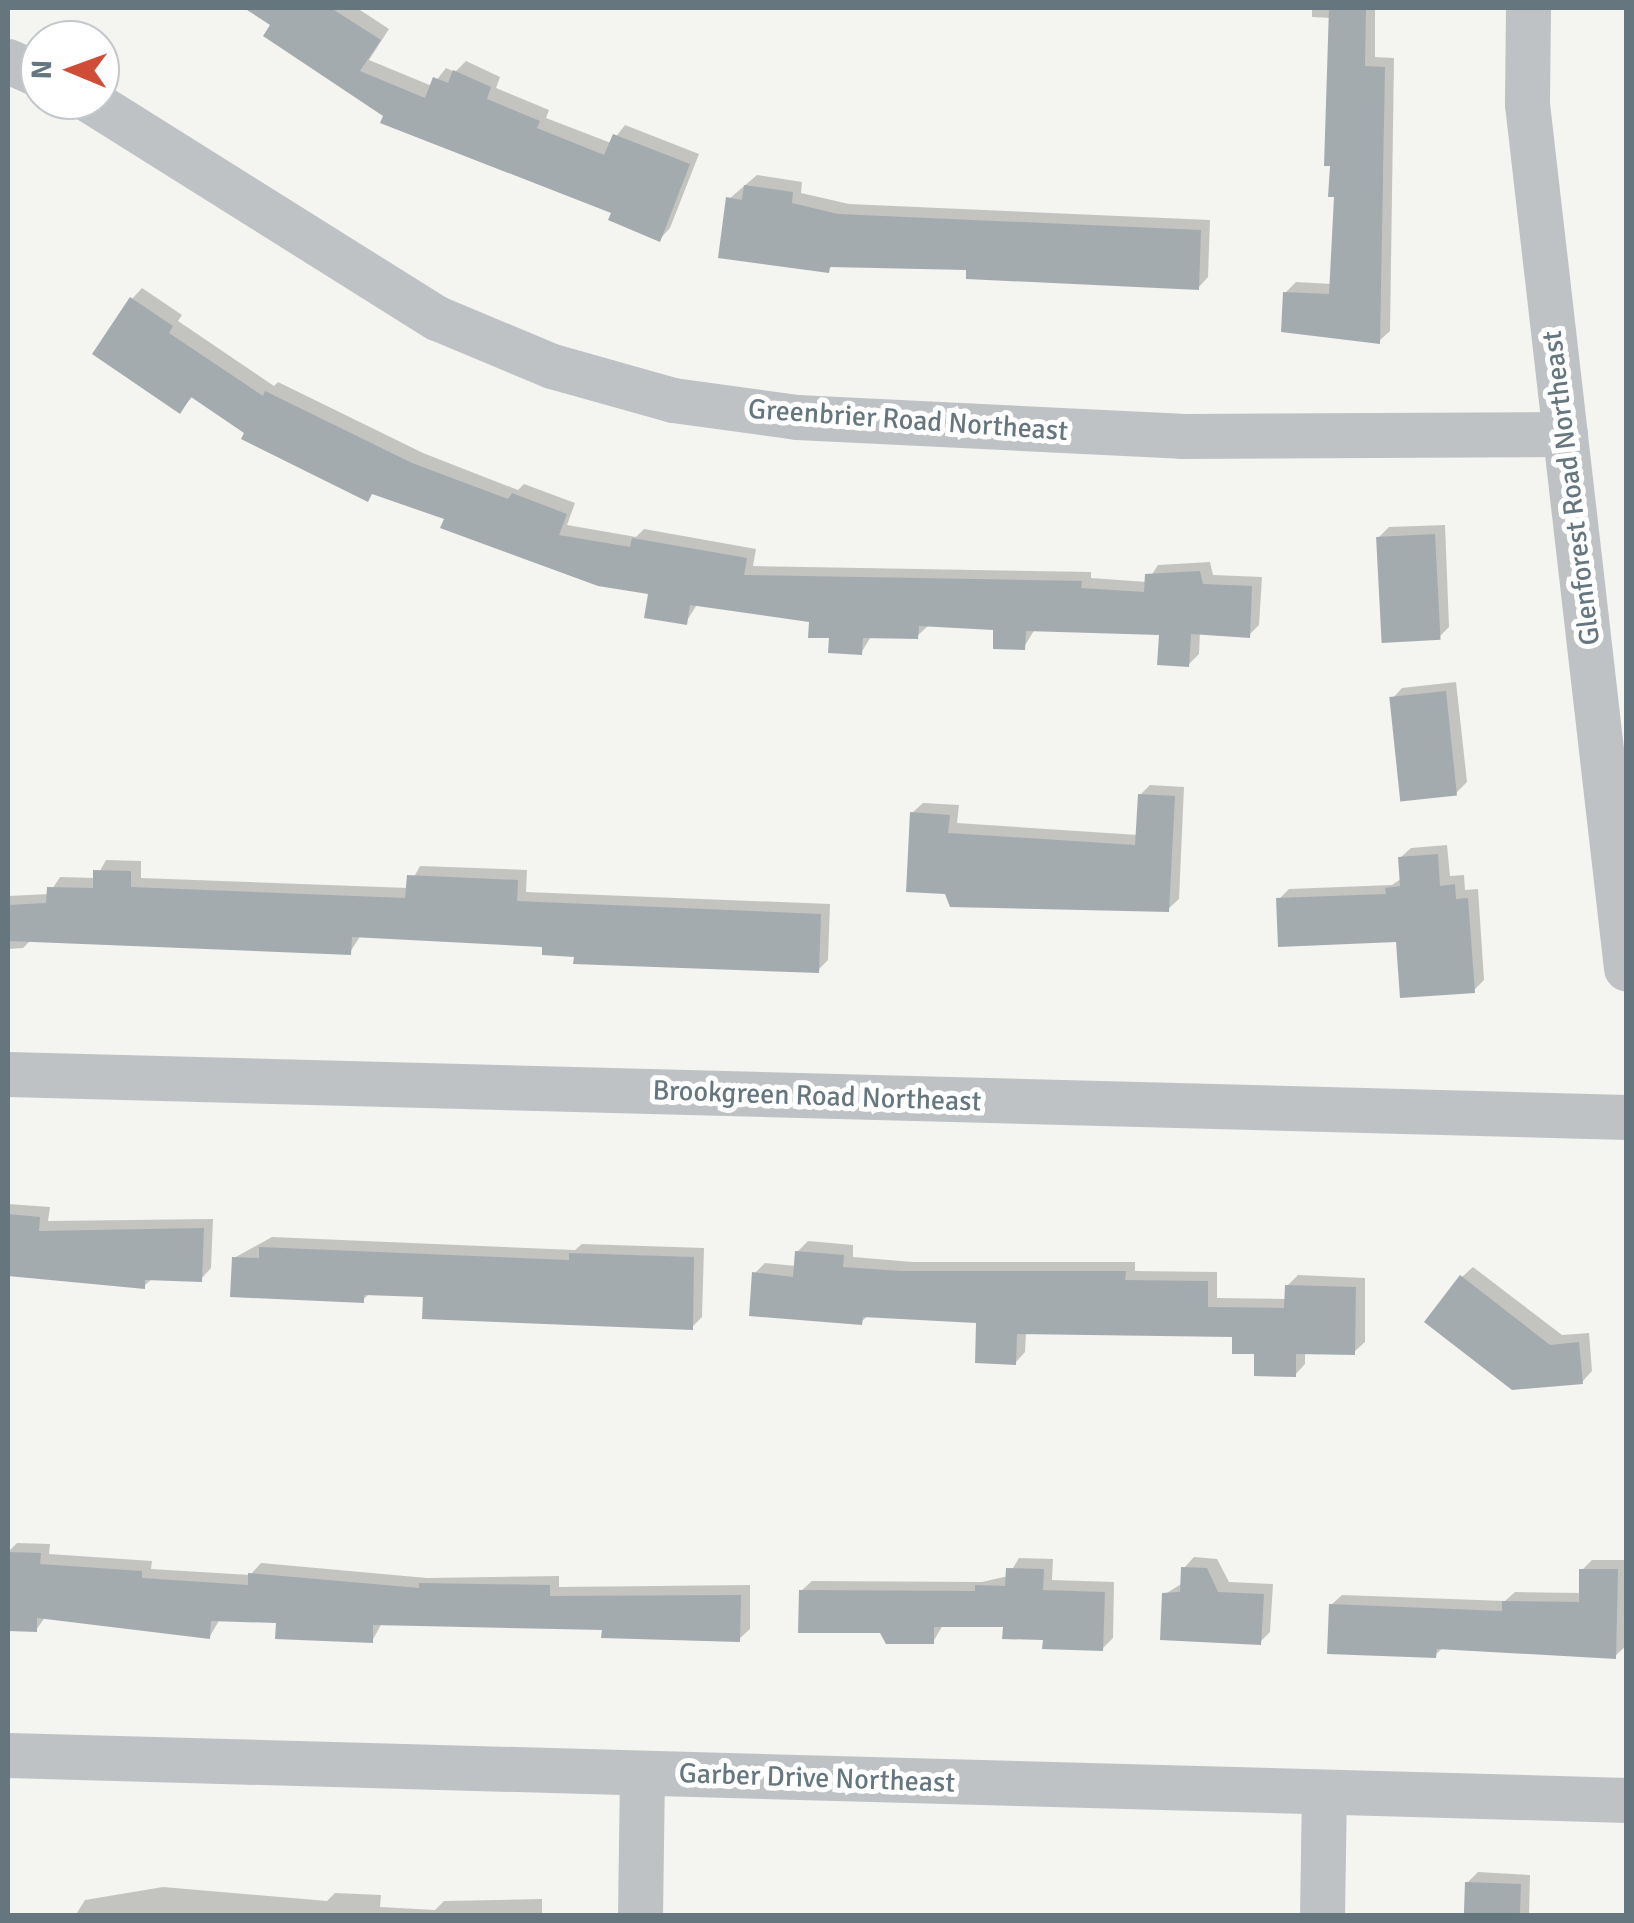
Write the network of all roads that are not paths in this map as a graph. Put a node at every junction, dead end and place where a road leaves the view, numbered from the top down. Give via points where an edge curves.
1 (1528, 8) edge
2 (120, 119) edge
3 (1565, 434) junction
4 (1626, 968) edge
5 (8, 1074) edge
6 (1626, 1117) edge
7 (8, 1754) edge
8 (642, 1773) junction
9 (1324, 1793) junction
10 (1626, 1800) edge
11 (640, 1916) edge
12 (1322, 1916) edge

1 - 3 street, Glenforest Road Northeast via 1527,104
2 - 3 street, Greenbrier Road Northeast via 437,318 552,366 672,400 796,418 1181,436
3 - 4 street, Glenforest Road Northeast
5 - 6 street, Brookgreen Road Northeast
7 - 8 street, Garber Drive Northeast
8 - 9 street, Garber Drive Northeast
8 - 11 street
9 - 10 street, Garber Drive Northeast
9 - 12 street

